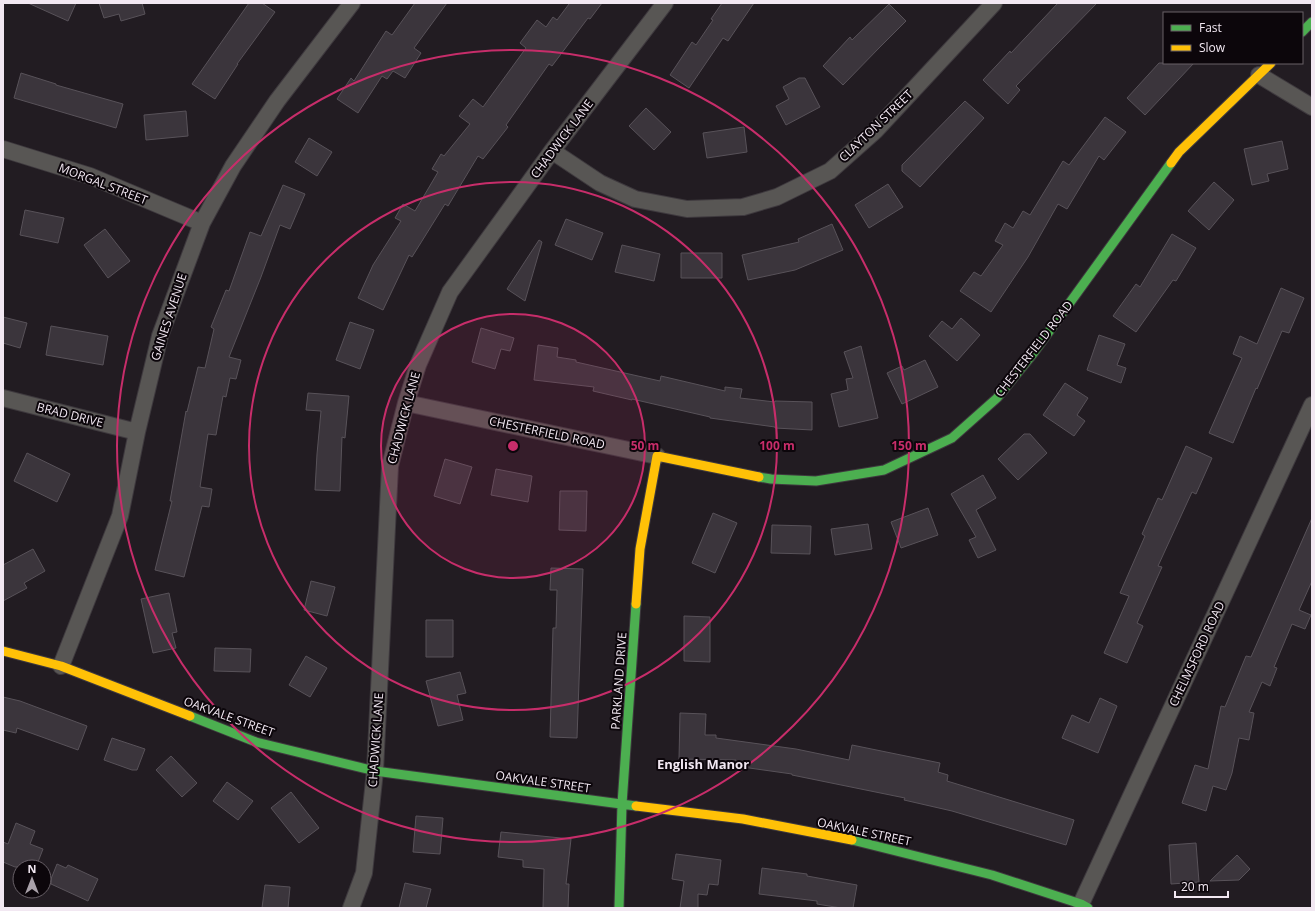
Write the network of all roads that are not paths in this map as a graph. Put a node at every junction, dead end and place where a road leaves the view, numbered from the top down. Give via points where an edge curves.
1 (352, 3) edge
2 (665, 3) edge
3 (994, 3) edge
4 (1312, 22) edge
5 (1303, 31) edge
6 (1270, 64) edge
7 (1259, 75) junction
8 (1312, 107) edge
9 (3, 150) edge
10 (552, 151) junction
11 (202, 223) junction
12 (3, 398) edge
13 (406, 403) junction
14 (1312, 405) edge
15 (137, 432) junction
16 (657, 456) junction
17 (3, 651) edge
18 (61, 666) junction
19 (375, 771) junction
20 (622, 804) junction
21 (1084, 906) edge
22 (351, 908) edge
23 (619, 908) edge

1 - 11 street, GAINES AVENUE via 277,101 233,166
2 - 10 street, CHADWICK LANE
3 - 10 street, CLAYTON STREET via 875,131 830,171 778,197 743,207 687,209 635,199 600,183
4 - 5 street
6 - 7 street, CHESTERFIELD ROAD
7 - 8 street
7 - 16 street, CHESTERFIELD ROAD via 1179,152 1032,355 997,398 952,438 884,470 816,481 771,479
9 - 11 street, MORGAL STREET via 90,176
10 - 13 street, CHADWICK LANE via 450,292 418,364
11 - 15 street, GAINES AVENUE via 160,336
12 - 15 street, BRAD DRIVE
13 - 16 street, CHESTERFIELD ROAD
13 - 19 street, CHADWICK LANE via 390,466
14 - 21 street, CHELMSFORD ROAD
15 - 18 street, GAINES AVENUE via 120,516
16 - 20 street, PARKLAND DRIVE via 640,549
17 - 18 street, OAKVALE STREET
18 - 19 street, OAKVALE STREET via 256,742
19 - 20 street, OAKVALE STREET
19 - 22 street, CHADWICK LANE via 364,873
20 - 21 street, OAKVALE STREET via 743,819 865,842 992,875
20 - 23 street, PARKLAND DRIVE

